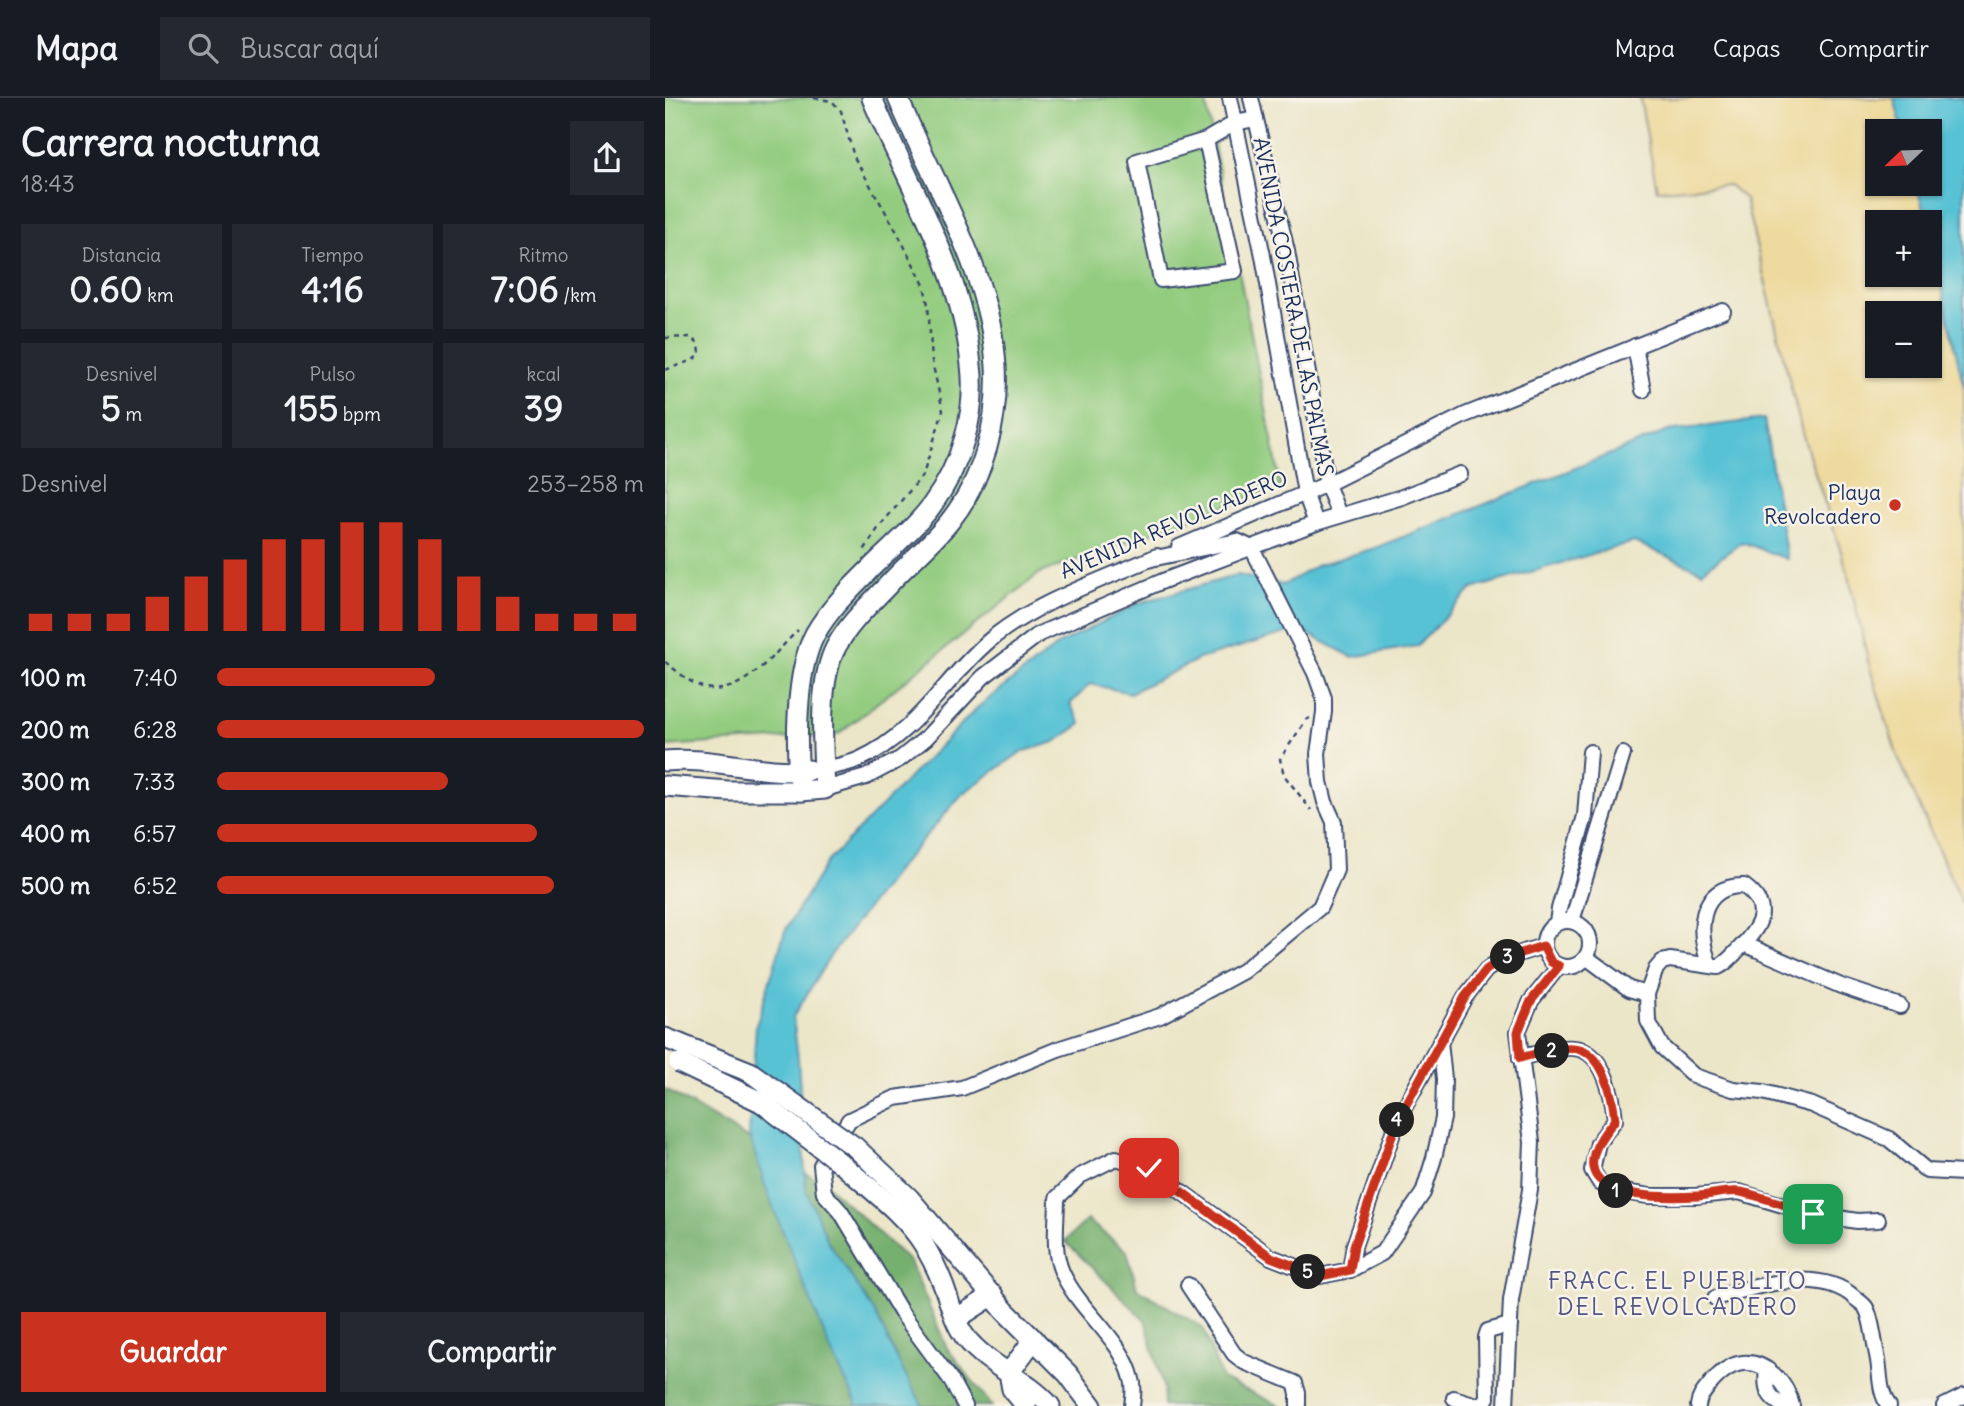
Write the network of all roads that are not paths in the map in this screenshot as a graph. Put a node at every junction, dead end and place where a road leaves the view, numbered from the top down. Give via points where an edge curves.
1 (872, 98) edge
2 (898, 98) edge
3 (1230, 98) edge
4 (1251, 98) edge
5 (1255, 118) junction
6 (1235, 123) junction
7 (1206, 140) junction
8 (1724, 311) dead end
9 (1635, 346) junction
10 (1643, 390) dead end
11 (1460, 474) dead end
12 (1328, 484) junction
13 (1305, 493) junction
14 (1339, 516) junction
15 (1316, 523) junction
16 (1252, 548) junction
17 (1151, 559) junction
18 (911, 724) junction
19 (926, 738) junction
20 (1590, 752) dead end
21 (1623, 754) dead end
22 (665, 761) edge
23 (824, 769) junction
24 (798, 771) junction
25 (665, 786) edge
26 (825, 789) junction
27 (801, 791) junction
28 (1565, 921) junction
29 (1744, 944) junction
30 (1543, 946) junction
31 (1586, 957) junction
32 (1710, 965) junction
33 (1559, 966) junction
34 (1647, 994) junction
35 (1900, 1006) dead end
36 (1440, 1042) junction
37 (672, 1051) edge
38 (1520, 1058) junction
39 (1964, 1158) edge
40 (1961, 1173) edge
41 (1878, 1220) dead end
42 (1350, 1270) junction
43 (1188, 1285) dead end
44 (993, 1295) junction
45 (1715, 1298) dead end
46 (956, 1319) junction
47 (1510, 1325) junction
48 (1034, 1339) junction
49 (1767, 1371) junction
50 (1009, 1373) junction
51 (1964, 1396) edge
52 (1454, 1398) dead end
53 (965, 1406) edge
54 (1026, 1406) edge
55 (1050, 1406) edge
56 (1092, 1406) edge
57 (1132, 1406) edge
58 (1298, 1406) edge
59 (1506, 1406) edge
60 (1698, 1406) edge
61 (1784, 1406) edge
62 (1792, 1406) edge
63 (1889, 1406) edge
64 (1944, 1406) edge

1 - 24 main road via 965,316 972,368 971,417 954,469 932,506 839,600 814,635 800,699
2 - 23 main road via 988,311 996,366 995,421 976,480 950,521 858,616 836,648 827,672
3 - 6 street, AVENIDA COSTERA DE LAS PALMAS
4 - 5 street, AVENIDA COSTERA DE LAS PALMAS
5 - 6 street
5 - 12 street, AVENIDA COSTERA DE LAS PALMAS via 1287,251
6 - 7 street
6 - 13 street, AVENIDA COSTERA DE LAS PALMAS
7 - 7 street via 1137,161 1161,280 1235,271
8 - 9 street, AVENIDA REVOLCADERO
9 - 10 street
9 - 12 street, AVENIDA REVOLCADERO via 1465,415
11 - 14 street
12 - 13 street, AVENIDA REVOLCADERO
12 - 14 street, AVENIDA COSTERA DE LAS PALMAS
13 - 15 street, AVENIDA COSTERA DE LAS PALMAS
13 - 17 street, AVENIDA REVOLCADERO
14 - 15 street
15 - 16 street
16 - 17 street via 1237,541
16 - 19 street via 1120,597 1039,634 983,677
16 - 53 street via 1315,673 1324,705 1320,782 1334,822 1336,870 1320,907 1243,971 1160,1016 1058,1049 962,1088 895,1098 849,1119 821,1165 824,1193 841,1212
17 - 18 street, AVENIDA REVOLCADERO via 1025,615 990,640
18 - 19 street
18 - 23 street, AVENIDA REVOLCADERO via 858,760
19 - 26 street via 900,760 866,778
20 - 28 street via 1585,816 1559,909
21 - 28 street
22 - 24 main road, AVENIDA REVOLCADERO
23 - 24 main road, AVENIDA REVOLCADERO
23 - 26 main road
24 - 27 main road
25 - 27 main road
26 - 27 main road
28 - 30 street via 1549,928
28 - 31 street via 1585,928 1590,942
29 - 32 street via 1725,964
29 - 32 street via 1755,932 1762,912 1753,893 1733,886 1709,900 1704,915 1702,942
29 - 35 street
30 - 33 street via 1551,962
30 - 36 street via 1502,959 1486,970
31 - 33 street via 1577,965
31 - 34 street via 1629,989
32 - 34 street via 1662,962
33 - 38 street via 1531,1001 1518,1032
34 - 40 street via 1648,1021 1662,1047 1694,1076 1812,1105 1889,1139 1927,1171
36 - 42 street via 1397,1121
36 - 42 street via 1443,1118 1423,1193 1382,1253
37 - 44 main road, bridge via 750,1072 855,1147 909,1198
37 - 46 main road, bridge via 761,1102 843,1165 898,1215 923,1243
38 - 41 street via 1578,1048 1598,1064 1615,1120 1598,1143 1593,1170 1601,1183 1617,1191 1649,1196 1739,1192 1813,1214
38 - 47 street via 1531,1142 1530,1190
39 - 40 street
42 - 57 street via 1320,1276 1271,1257 1149,1168 1116,1158 1080,1176 1058,1198 1056,1245 1062,1272 1126,1361 1133,1382
43 - 58 street via 1234,1354 1295,1383
44 - 46 main road
44 - 48 main road
45 - 63 street via 1793,1281 1825,1282 1846,1290 1866,1307
46 - 50 main road via 982,1355
47 - 52 street via 1488,1331 1486,1337 1485,1403 1480,1406
47 - 59 street
48 - 50 main road
48 - 56 main road
49 - 60 street via 1742,1363 1727,1368 1699,1397
49 - 61 street via 1768,1394
49 - 62 street via 1781,1381
50 - 54 main road via 1012,1389
50 - 55 main road
51 - 64 street

